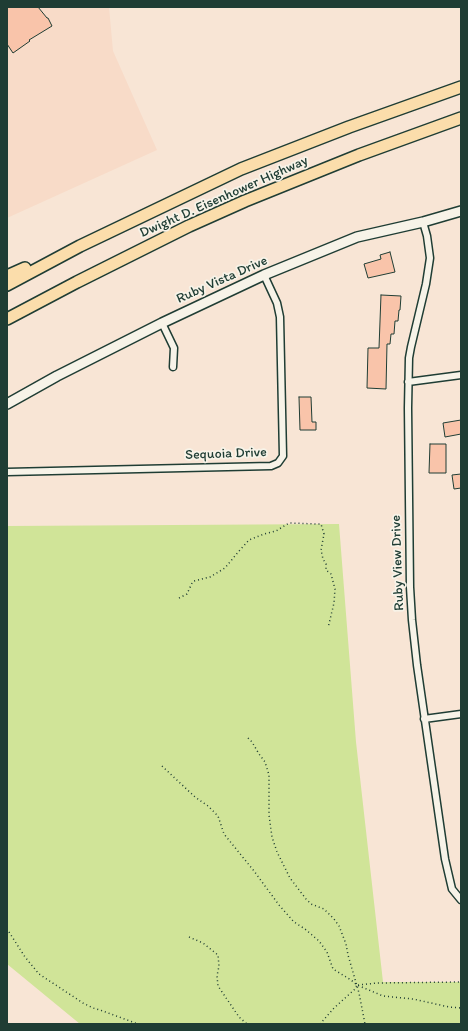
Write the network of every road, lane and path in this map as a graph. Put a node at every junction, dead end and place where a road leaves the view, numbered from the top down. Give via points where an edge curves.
1 (461, 87) edge
2 (461, 118) edge
3 (461, 211) edge
4 (423, 222) junction
5 (80, 246) junction
6 (264, 275) junction
7 (7, 276) edge
8 (7, 285) edge
9 (7, 319) edge
10 (162, 322) junction
11 (173, 367) dead end
12 (461, 375) edge
13 (408, 382) junction
14 (7, 404) edge
15 (7, 472) edge
16 (179, 598) dead end
17 (328, 628) dead end
18 (461, 714) edge
19 (424, 719) junction
20 (248, 738) dead end
21 (162, 766) dead end
22 (461, 900) edge
23 (9, 932) dead end
24 (189, 937) dead end
25 (461, 982) edge
26 (356, 985) junction
27 (461, 1008) edge
28 (138, 1024) edge
29 (247, 1024) edge
30 (320, 1024) edge
31 (365, 1024) edge

1 - 5 highway, Dwight D. Eisenhower Highway via 241,169
2 - 9 highway, Dwight D. Eisenhower Highway via 359,155 189,226
3 - 4 street, Ruby Vista Drive
4 - 6 street, Ruby Vista Drive via 357,238
4 - 13 street, Ruby View Drive via 430,258 411,347
5 - 7 highway
5 - 8 highway, Dwight D. Eisenhower Highway
6 - 10 street, Ruby Vista Drive
6 - 15 street, Sequoia Drive via 277,303 280,317 283,456 278,462 271,466
10 - 11 street via 174,348
10 - 14 street, Ruby Vista Drive
12 - 13 street
13 - 19 street, Ruby View Drive via 410,587
16 - 17 path via 187,594 194,581 210,577 226,568 249,540 276,531 289,523 321,524 324,534 321,550 326,570 331,574 335,589
18 - 19 street
19 - 22 street, Ruby View Drive via 445,859 452,889
20 - 26 path via 265,762 268,775 269,815 276,852 290,878 306,899 324,909 334,919 346,944
21 - 26 path via 218,816 224,834 279,905 294,922 319,941 327,952 333,969
23 - 28 path via 39,974 83,1003
24 - 29 path via 203,943 218,955 218,986
25 - 26 path
26 - 27 path via 383,996
26 - 30 path
26 - 31 path

